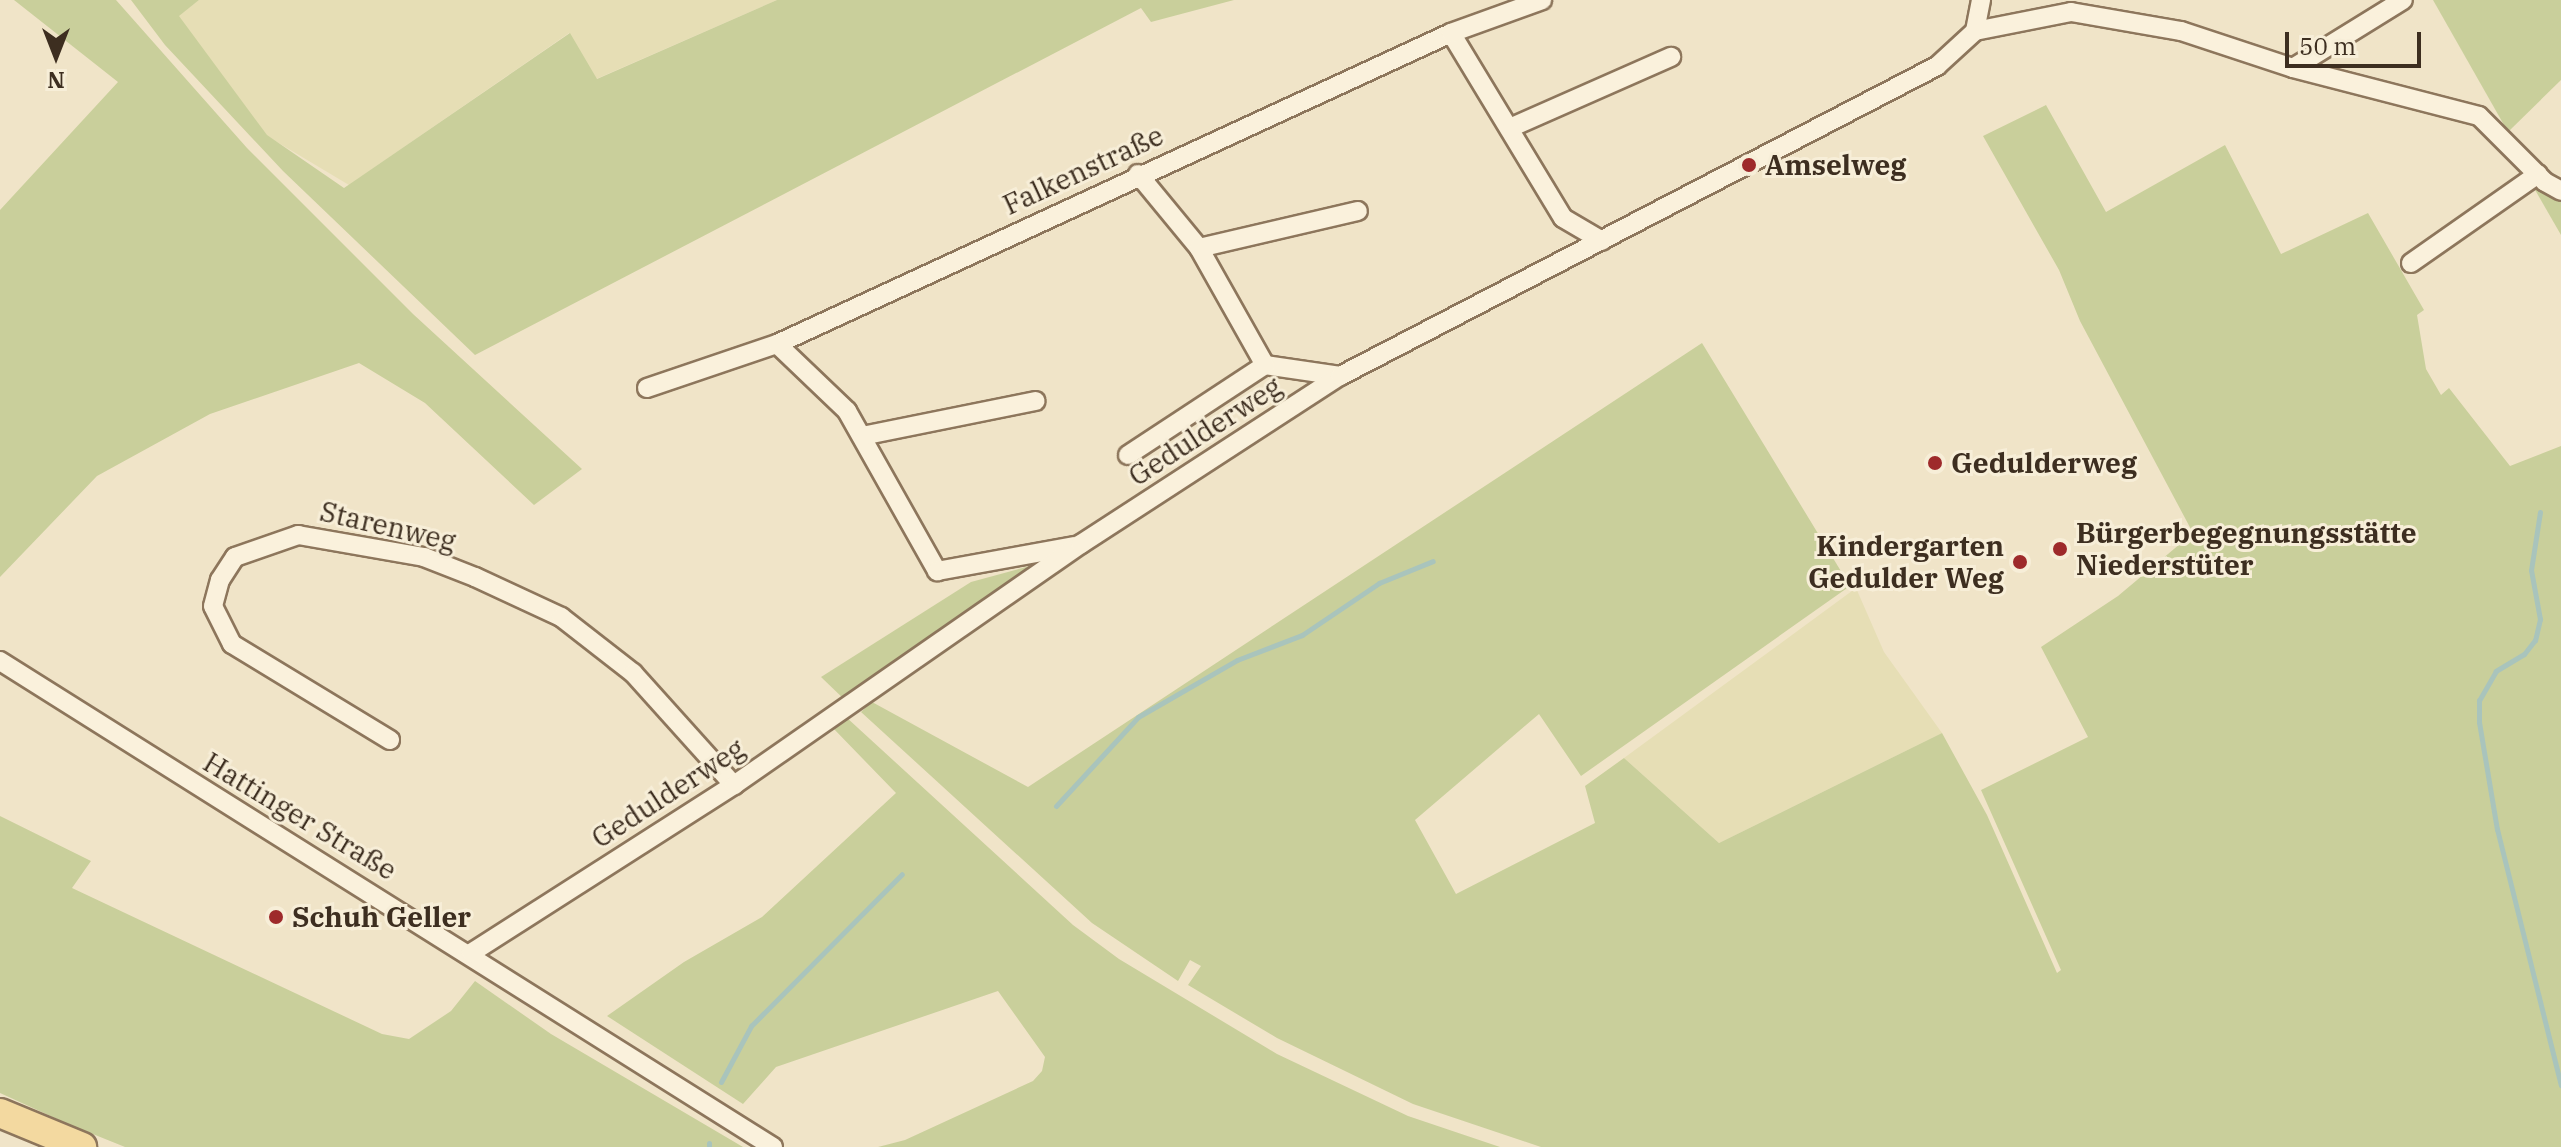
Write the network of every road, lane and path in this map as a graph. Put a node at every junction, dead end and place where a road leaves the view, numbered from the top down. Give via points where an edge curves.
1 (1542, 0) edge
2 (1981, 0) edge
3 (2403, 0) edge
4 (1975, 31) junction
5 (1451, 33) junction
6 (1671, 57) dead end
7 (2293, 68) junction
8 (1512, 127) junction
9 (1138, 174) junction
10 (2538, 174) junction
11 (2561, 191) edge
12 (1358, 211) dead end
13 (1602, 241) junction
14 (1199, 248) junction
15 (2411, 263) dead end
16 (777, 344) junction
17 (1265, 365) junction
18 (1340, 376) junction
19 (647, 388) dead end
20 (1036, 401) dead end
21 (862, 436) junction
22 (1128, 455) dead end
23 (1081, 544) junction
24 (0, 661) edge
25 (390, 740) dead end
26 (734, 785) junction
27 (471, 953) junction
28 (0, 1113) edge
29 (82, 1147) edge
30 (773, 1147) edge

1 - 5 street, Falkenstraße
2 - 4 street
3 - 7 street
4 - 7 street via 2071,12 2181,31
4 - 13 street, Gedulderweg via 1937,66
5 - 8 street
5 - 9 street, Falkenstraße
6 - 8 street
7 - 10 street via 2479,116
8 - 13 street via 1563,218
9 - 14 street
9 - 16 street, Falkenstraße
10 - 11 street
10 - 15 street
12 - 14 street
13 - 18 street, Gedulderweg
14 - 17 street
16 - 19 street, Falkenstraße
16 - 21 street via 847,411
17 - 18 street
17 - 22 street
18 - 23 street, Gedulderweg
20 - 21 street
21 - 23 street via 937,571
23 - 26 street, Gedulderweg
24 - 27 street, Hattinger Straße
25 - 26 street, Starenweg via 232,644 213,606 220,580 235,557 298,535 424,557 475,577 561,617 633,673
26 - 27 street, Gedulderweg
27 - 30 street, Hattinger Straße
28 - 29 main road

